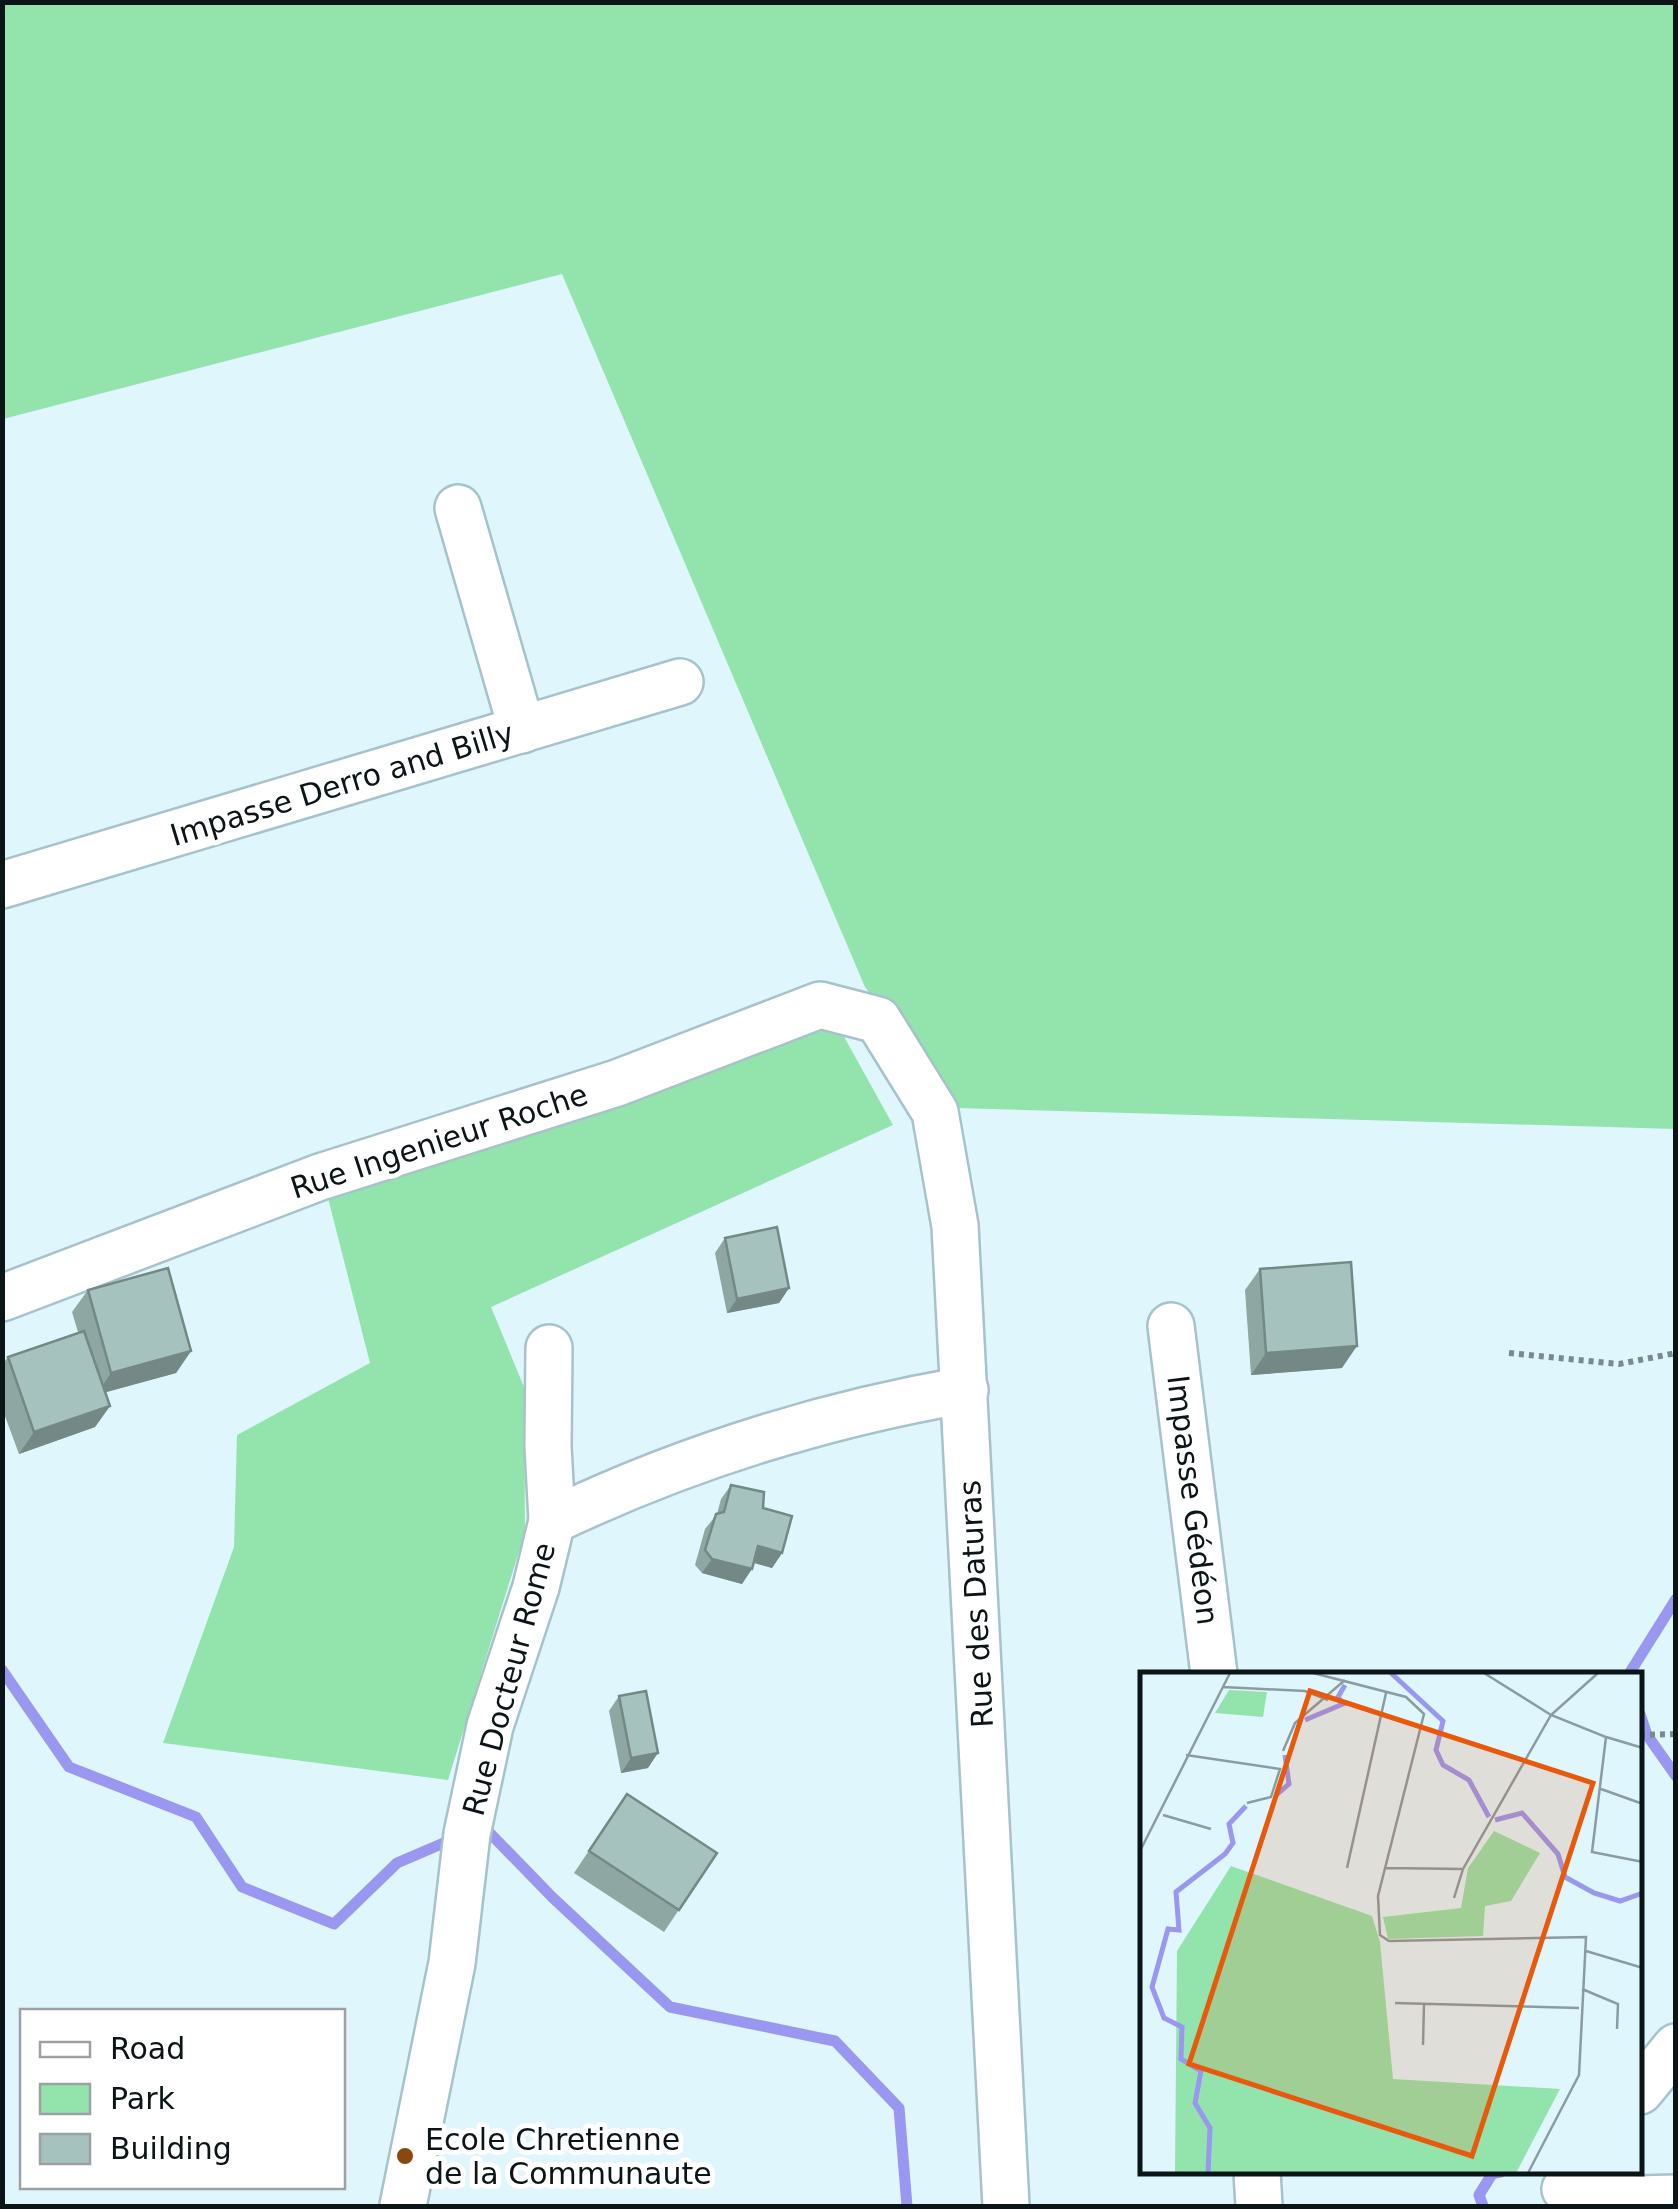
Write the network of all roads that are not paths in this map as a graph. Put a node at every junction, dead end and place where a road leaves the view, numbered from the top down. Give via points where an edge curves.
1 (458, 508) dead end
2 (680, 682) dead end
3 (522, 730) junction
4 (2, 885) edge
5 (878, 1020) joint
6 (2, 1298) edge
7 (1171, 1326) dead end
8 (549, 1348) dead end
9 (965, 1390) junction
10 (552, 1521) junction
11 (1214, 1672) edge
12 (1676, 2047) edge
13 (1643, 2087) edge
14 (1256, 2174) edge
15 (1565, 2189) edge
16 (1676, 2198) edge
17 (403, 2206) edge
18 (1006, 2206) edge
19 (1259, 2206) edge

1 - 3 street
2 - 3 street, Impasse Derro and Billy
3 - 4 street, Impasse Derro and Billy
5 - 6 street, Rue Ingenieur Roche via 820,1005 616,1083 320,1177
5 - 9 street, Rue des Daturas via 934,1112 955,1226
7 - 11 street, Impasse Gédéon
8 - 10 street
9 - 10 street, Rue Docteur Rome via 878,1405 736,1445
9 - 18 street, Rue des Daturas
10 - 17 street, Rue Docteur Rome via 490,1726
12 - 13 street
14 - 19 street
15 - 16 street

